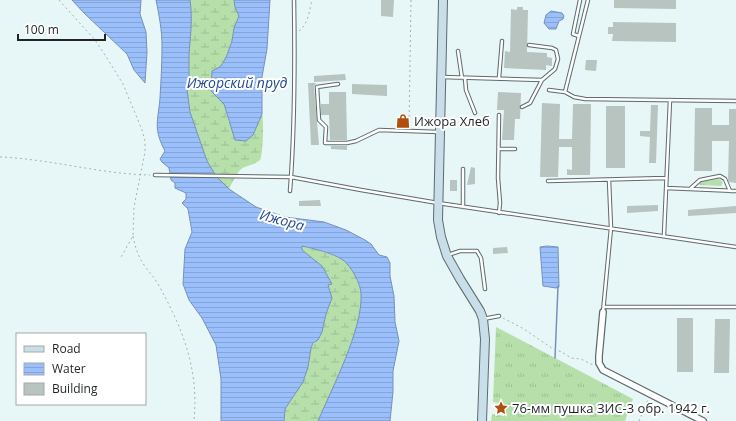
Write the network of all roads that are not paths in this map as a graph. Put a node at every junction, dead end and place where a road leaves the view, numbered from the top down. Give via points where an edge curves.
1 (294, 0) edge
2 (443, 0) edge
3 (580, 0) edge
4 (588, 0) edge
5 (579, 36) junction
6 (502, 42) dead end
7 (529, 45) dead end
8 (458, 50) dead end
9 (441, 77) junction
10 (463, 78) junction
11 (499, 78) junction
12 (542, 80) junction
13 (338, 84) dead end
14 (549, 90) dead end
15 (565, 92) junction
16 (670, 100) junction
17 (736, 101) edge
18 (522, 107) dead end
19 (474, 114) dead end
20 (499, 115) dead end
21 (440, 132) junction
22 (499, 149) junction
23 (515, 149) dead end
24 (463, 169) dead end
25 (155, 175) road end
26 (291, 177) junction
27 (666, 178) junction
28 (609, 180) junction
29 (548, 181) dead end
30 (666, 188) junction
31 (690, 189) junction
32 (290, 191) dead end
33 (730, 191) junction
34 (736, 191) edge
35 (438, 203) junction
36 (463, 207) junction
37 (499, 213) junction
38 (611, 228) junction
39 (664, 235) junction
40 (736, 247) edge
41 (447, 256) junction
42 (485, 289) dead end
43 (736, 307) edge
44 (604, 309) junction
45 (499, 316) road end
46 (483, 319) junction
47 (482, 421) edge
48 (703, 421) edge

1 - 26 lane via 295,85
2 - 9 main road
3 - 5 lane via 573,34
4 - 5 lane
5 - 15 lane
6 - 11 lane
7 - 12 lane via 552,48 558,55 555,69
8 - 10 lane
9 - 10 lane
9 - 21 main road
10 - 11 lane
10 - 19 lane
11 - 12 lane
12 - 18 lane via 530,103
13 - 21 lane via 317,87 319,120 326,127 325,143 356,141 379,130
14 - 15 lane
15 - 16 lane via 585,99
16 - 17 lane
16 - 27 lane
20 - 22 lane
21 - 35 main road
22 - 23 lane
22 - 37 lane
24 - 36 lane
25 - 26 lane
26 - 32 lane
26 - 35 lane
27 - 28 lane
27 - 30 lane
28 - 29 lane
28 - 38 lane
30 - 31 lane
30 - 39 lane
31 - 33 lane
31 - 33 lane via 700,180 720,176 725,179
33 - 34 lane
35 - 36 lane
35 - 41 main road via 439,230
36 - 37 lane
37 - 38 lane
38 - 39 lane
38 - 44 lane
39 - 40 lane
41 - 42 lane via 460,251 477,251 481,258
41 - 46 main road
43 - 44 lane
44 - 48 street via 599,356 603,370
45 - 46 lane
46 - 47 main road via 485,339

